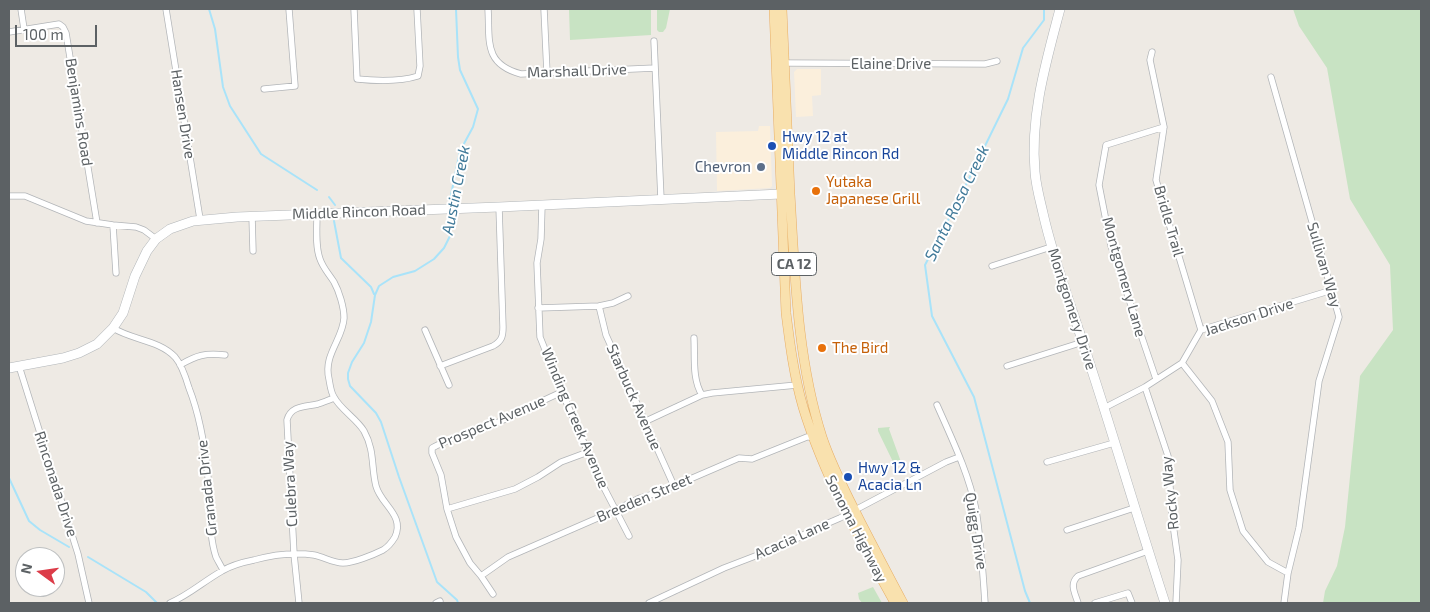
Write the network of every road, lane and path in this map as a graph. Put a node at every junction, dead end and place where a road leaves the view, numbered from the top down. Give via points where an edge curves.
1 (21, 9) edge
2 (166, 9) edge
3 (289, 9) edge
4 (354, 9) edge
5 (417, 9) edge
6 (488, 9) edge
7 (544, 9) edge
8 (774, 9) edge
9 (782, 9) edge
10 (1060, 9) edge
11 (24, 30) junction
12 (9, 32) edge
13 (654, 41) dead end
14 (1152, 52) dead end
15 (997, 61) dead end
16 (785, 63) junction
17 (655, 68) junction
18 (547, 73) junction
19 (1271, 77) dead end
20 (264, 89) dead end
21 (1164, 127) junction
22 (786, 194) junction
23 (9, 196) edge
24 (661, 199) junction
25 (542, 205) junction
26 (499, 207) junction
27 (316, 214) junction
28 (252, 216) junction
29 (200, 219) junction
30 (97, 223) junction
31 (113, 225) junction
32 (156, 239) junction
33 (1051, 247) junction
34 (253, 251) dead end
35 (992, 266) dead end
36 (116, 273) dead end
37 (1332, 290) junction
38 (628, 296) dead end
39 (599, 306) junction
40 (538, 308) junction
41 (113, 328) junction
42 (424, 330) dead end
43 (1201, 330) junction
44 (694, 338) dead end
45 (1083, 342) junction
46 (225, 355) dead end
47 (1182, 363) junction
48 (180, 365) junction
49 (19, 366) junction
50 (440, 366) junction
51 (1007, 366) dead end
52 (9, 368) edge
53 (1156, 379) junction
54 (448, 385) dead end
55 (798, 385) junction
56 (1145, 387) junction
57 (562, 392) junction
58 (702, 395) junction
59 (334, 398) junction
60 (937, 405) dead end
61 (1104, 408) junction
62 (644, 422) junction
63 (814, 437) junction
64 (1114, 443) junction
65 (588, 452) junction
66 (959, 457) junction
67 (1047, 462) dead end
68 (674, 486) junction
69 (1134, 508) junction
70 (447, 509) junction
71 (616, 510) junction
72 (850, 512) junction
73 (1067, 530) dead end
74 (629, 536) dead end
75 (1148, 551) junction
76 (294, 554) junction
77 (223, 570) junction
78 (1288, 573) junction
79 (481, 576) junction
80 (493, 594) dead end
81 (1108, 601) edge
82 (89, 603) edge
83 (170, 603) edge
84 (299, 603) edge
85 (649, 603) edge
86 (895, 603) edge
87 (904, 603) edge
88 (985, 603) edge
89 (1078, 603) edge
90 (1095, 603) edge
91 (1132, 603) edge
92 (1165, 603) edge
93 (1176, 603) edge
94 (1284, 603) edge

1 - 11 street
2 - 29 street, Hansen Drive
3 - 20 street via 295,86
4 - 5 street via 357,79 373,80 418,76
6 - 18 street, Marshall Drive via 490,46 499,64 521,74
7 - 18 street
8 - 22 main road, Sonoma Highway / CA 12
9 - 16 main road, Sonoma Highway / CA 12
10 - 33 street, Montgomery Drive via 1039,95 1034,142 1035,173
11 - 12 street, Benjamins Road
11 - 30 street, Benjamins Road via 59,24 66,33
13 - 17 street
14 - 21 street, Bridle Trail via 1150,60
15 - 16 street, Elaine Drive via 985,64
16 - 22 main road, Sonoma Highway / CA 12
17 - 18 street, Marshall Drive
17 - 24 street
19 - 37 street, Sullivan Way
21 - 43 street, Bridle Trail via 1156,180
21 - 53 street, Montgomery Lane via 1106,145 1099,185 1111,246
22 - 24 street, Middle Rincon Road
22 - 55 main road, Sonoma Highway / CA 12 via 786,313
22 - 72 main road, Sonoma Highway / CA 12 via 808,379 824,442
23 - 30 street via 25,196
24 - 25 street, Middle Rincon Road
25 - 26 street, Middle Rincon Road
25 - 40 street, Winding Creek Avenue via 537,263
26 - 27 street, Middle Rincon Road
26 - 50 street via 502,338 498,344
27 - 28 street, Middle Rincon Road
27 - 59 street via 319,259 334,282 344,318 328,363 328,378
28 - 29 street, Middle Rincon Road
28 - 34 street
29 - 32 street, Middle Rincon Road via 170,229
30 - 31 street
31 - 32 street via 136,227
31 - 36 street
32 - 41 street, Middle Rincon Road via 140,262 123,312
33 - 35 street
33 - 45 street, Montgomery Drive
37 - 43 street, Jackson Drive
37 - 78 street, Sullivan Way via 1339,317 1319,382 1299,528
38 - 39 street
39 - 40 street
39 - 62 street, Starbuck Avenue via 606,335
40 - 57 street, Winding Creek Avenue via 540,337
41 - 48 street, Granada Drive via 158,346 176,358
41 - 49 street, Middle Rincon Road via 97,344 78,354
42 - 50 street
43 - 47 street, Jackson Drive
44 - 58 street via 696,380
45 - 51 street
45 - 61 street, Montgomery Drive
46 - 48 street via 209,354
47 - 53 street, Jackson Drive
47 - 78 street via 1212,400 1228,442 1230,490 1243,531 1268,562
48 - 77 street, Granada Drive via 193,398 205,452 212,537
49 - 52 street, Middle Rincon Road
49 - 82 street, Rinconada Drive via 76,548
50 - 54 street
53 - 56 street, Jackson Drive
55 - 58 street
55 - 63 main road, Sonoma Highway / CA 12
56 - 61 street, Jackson Drive
56 - 93 street, Rocky Way via 1168,456 1178,560
57 - 65 street, Winding Creek Avenue
57 - 70 street, Prospect Avenue via 501,421 432,448
58 - 62 street
59 - 76 street, Culebra Way via 296,408 286,420
59 - 76 street via 367,437 376,487 395,515 397,532 384,550 349,562
60 - 66 street, Quigg Drive
61 - 64 street, Montgomery Drive
62 - 68 street, Starbuck Avenue
63 - 68 street, Breeden Street via 752,459 739,458
63 - 72 main road, Sonoma Highway / CA 12 via 824,465
64 - 67 street
64 - 69 street, Montgomery Drive
65 - 70 street via 561,462 515,489
65 - 71 street, Winding Creek Avenue
66 - 72 street, Acacia Lane
66 - 88 street, Quigg Drive via 976,510
68 - 71 street, Breeden Street
69 - 73 street
69 - 75 street, Montgomery Drive
70 - 79 street, Prospect Avenue via 456,537
71 - 74 street, Winding Creek Avenue
71 - 79 street, Breeden Street via 508,557
72 - 85 street, Acacia Lane via 789,543 724,568
72 - 86 main road, Sonoma Highway / CA 12
72 - 87 main road, Sonoma Highway / CA 12
75 - 89 street via 1078,576 1073,584
75 - 92 street, Montgomery Drive
76 - 77 street via 253,560
76 - 84 street, Culebra Way
77 - 83 street
78 - 94 street, Sullivan Way
79 - 80 street, Prospect Avenue
81 - 90 street
81 - 91 street via 1128,592

